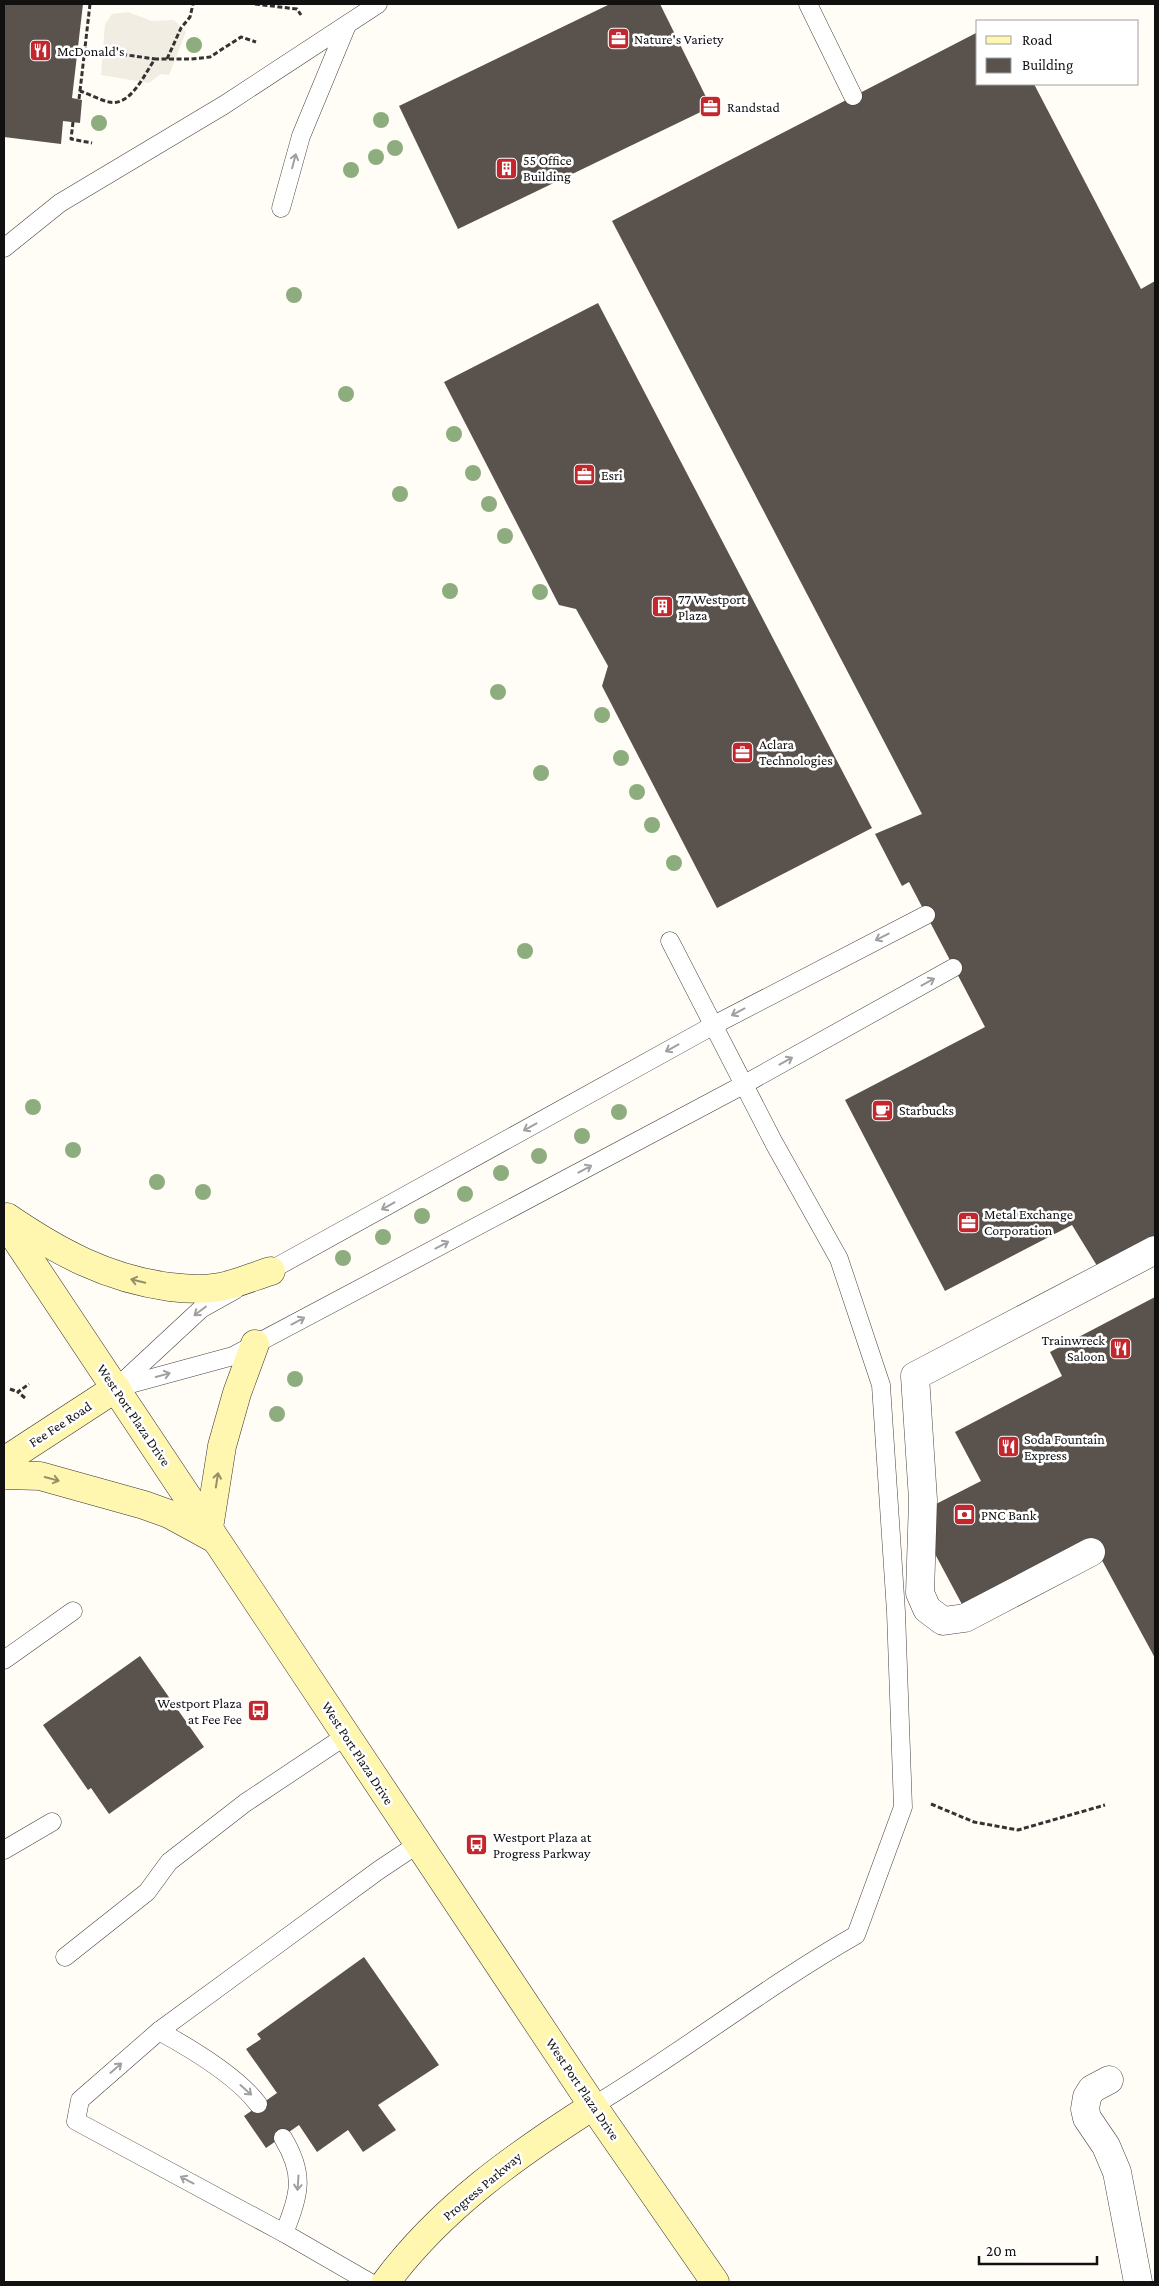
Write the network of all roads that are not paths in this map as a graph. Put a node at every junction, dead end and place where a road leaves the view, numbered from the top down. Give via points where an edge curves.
1 (378, 4) edge
2 (808, 4) edge
3 (353, 15) edge
4 (853, 96) dead end
5 (281, 208) dead end
6 (4, 248) edge
7 (926, 915) dead end
8 (670, 941) dead end
9 (954, 968) dead end
10 (714, 1025) junction
11 (743, 1085) junction
12 (4, 1215) edge
13 (4, 1221) edge
14 (1155, 1250) edge
15 (271, 1270) junction
16 (255, 1344) junction
17 (116, 1388) junction
18 (4, 1461) edge
19 (4, 1475) edge
20 (213, 1534) junction
21 (1091, 1552) dead end
22 (73, 1611) dead end
23 (4, 1660) edge
24 (347, 1735) junction
25 (52, 1822) dead end
26 (418, 1844) junction
27 (4, 1850) edge
28 (65, 1957) dead end
29 (160, 2031) junction
30 (1110, 2080) dead end
31 (258, 2104) dead end
32 (593, 2106) junction
33 (283, 2138) dead end
34 (284, 2233) junction
35 (369, 2282) edge
36 (386, 2282) edge
37 (715, 2282) edge
38 (1138, 2282) edge

1 - 3 lane
2 - 4 lane
5 -> 3 lane via 301,136
3 - 6 lane via 224,105 60,203
7 -> 10 lane
8 - 10 lane
11 -> 9 lane
10 - 11 lane
10 -> 15 lane
16 -> 11 lane
11 - 32 lane via 839,1259 881,1385 896,1612 903,1807 856,1935 812,1960 649,2072
15 -> 12 main road via 220,1287 189,1289 148,1284 106,1273
13 - 17 main road, West Port Plaza Drive
14 - 21 street via 915,1376 924,1500 920,1592 927,1609 943,1621 965,1618
15 -> 17 lane via 201,1309
17 -> 16 lane via 233,1356
20 -> 16 main road via 222,1446
17 - 18 main road, Fee Fee Road
17 - 20 main road, West Port Plaza Drive
19 -> 20 main road via 40,1476 144,1505
20 - 24 main road, West Port Plaza Drive
22 - 23 lane
24 - 26 main road, West Port Plaza Drive
24 - 28 lane via 245,1803 168,1862 147,1892
25 - 27 lane
26 - 29 lane
26 - 32 main road, West Port Plaza Drive
29 -> 31 lane via 185,2045 249,2092
34 -> 29 lane via 76,2121 80,2100
30 - 38 street via 1092,2089 1085,2108 1087,2118 1106,2146 1118,2172
32 - 36 main road, Progress Parkway via 533,2144 456,2205
32 - 37 main road, West Port Plaza Drive
33 -> 34 lane via 294,2156 299,2173 295,2207
34 - 35 lane

